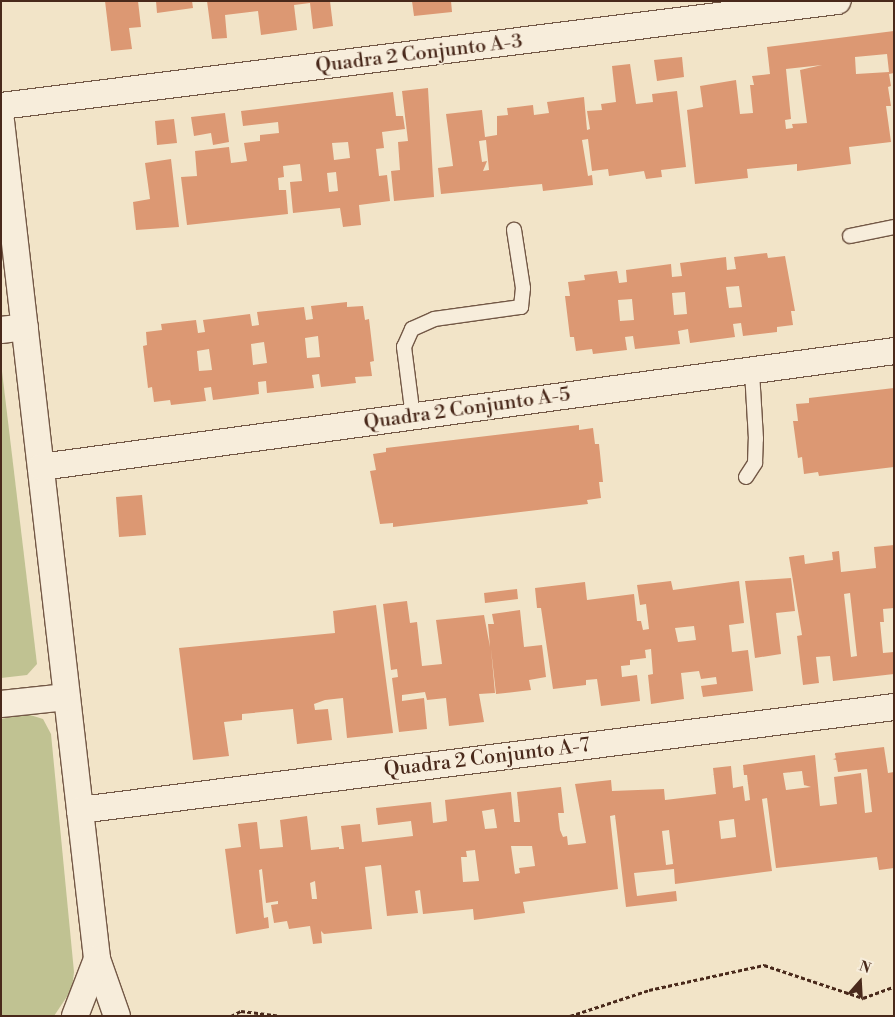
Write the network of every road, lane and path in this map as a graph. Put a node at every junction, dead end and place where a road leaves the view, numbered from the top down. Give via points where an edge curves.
1 (837, 1) edge
2 (1, 106) edge
3 (1, 121) edge
4 (894, 227) edge
5 (514, 230) dead end
6 (850, 236) dead end
7 (13, 328) edge
8 (894, 351) edge
9 (752, 371) junction
10 (413, 417) junction
11 (41, 467) junction
12 (746, 477) dead end
13 (67, 697) junction
14 (1, 704) edge
15 (894, 707) edge
16 (80, 810) junction
17 (97, 959) junction
18 (894, 987) edge
19 (75, 1016) edge
20 (117, 1016) edge
21 (231, 1016) edge
22 (280, 1016) edge
23 (570, 1016) edge

1 - 2 street, Quadra 2 Conjunto A-3
3 - 7 street
4 - 6 lane
5 - 10 lane via 523,288 521,307 434,319 412,329 404,347
7 - 11 street
8 - 9 street, Quadra 2 Conjunto A-5
9 - 10 street, Quadra 2 Conjunto A-5
9 - 12 lane via 755,463
10 - 11 street, Quadra 2 Conjunto A-5
11 - 13 street
13 - 14 street
13 - 16 street
15 - 16 street, Quadra 2 Conjunto A-7
16 - 17 street
17 - 19 street
17 - 20 street
18 - 23 path via 863,998 764,964 648,990
21 - 22 path via 240,1010

